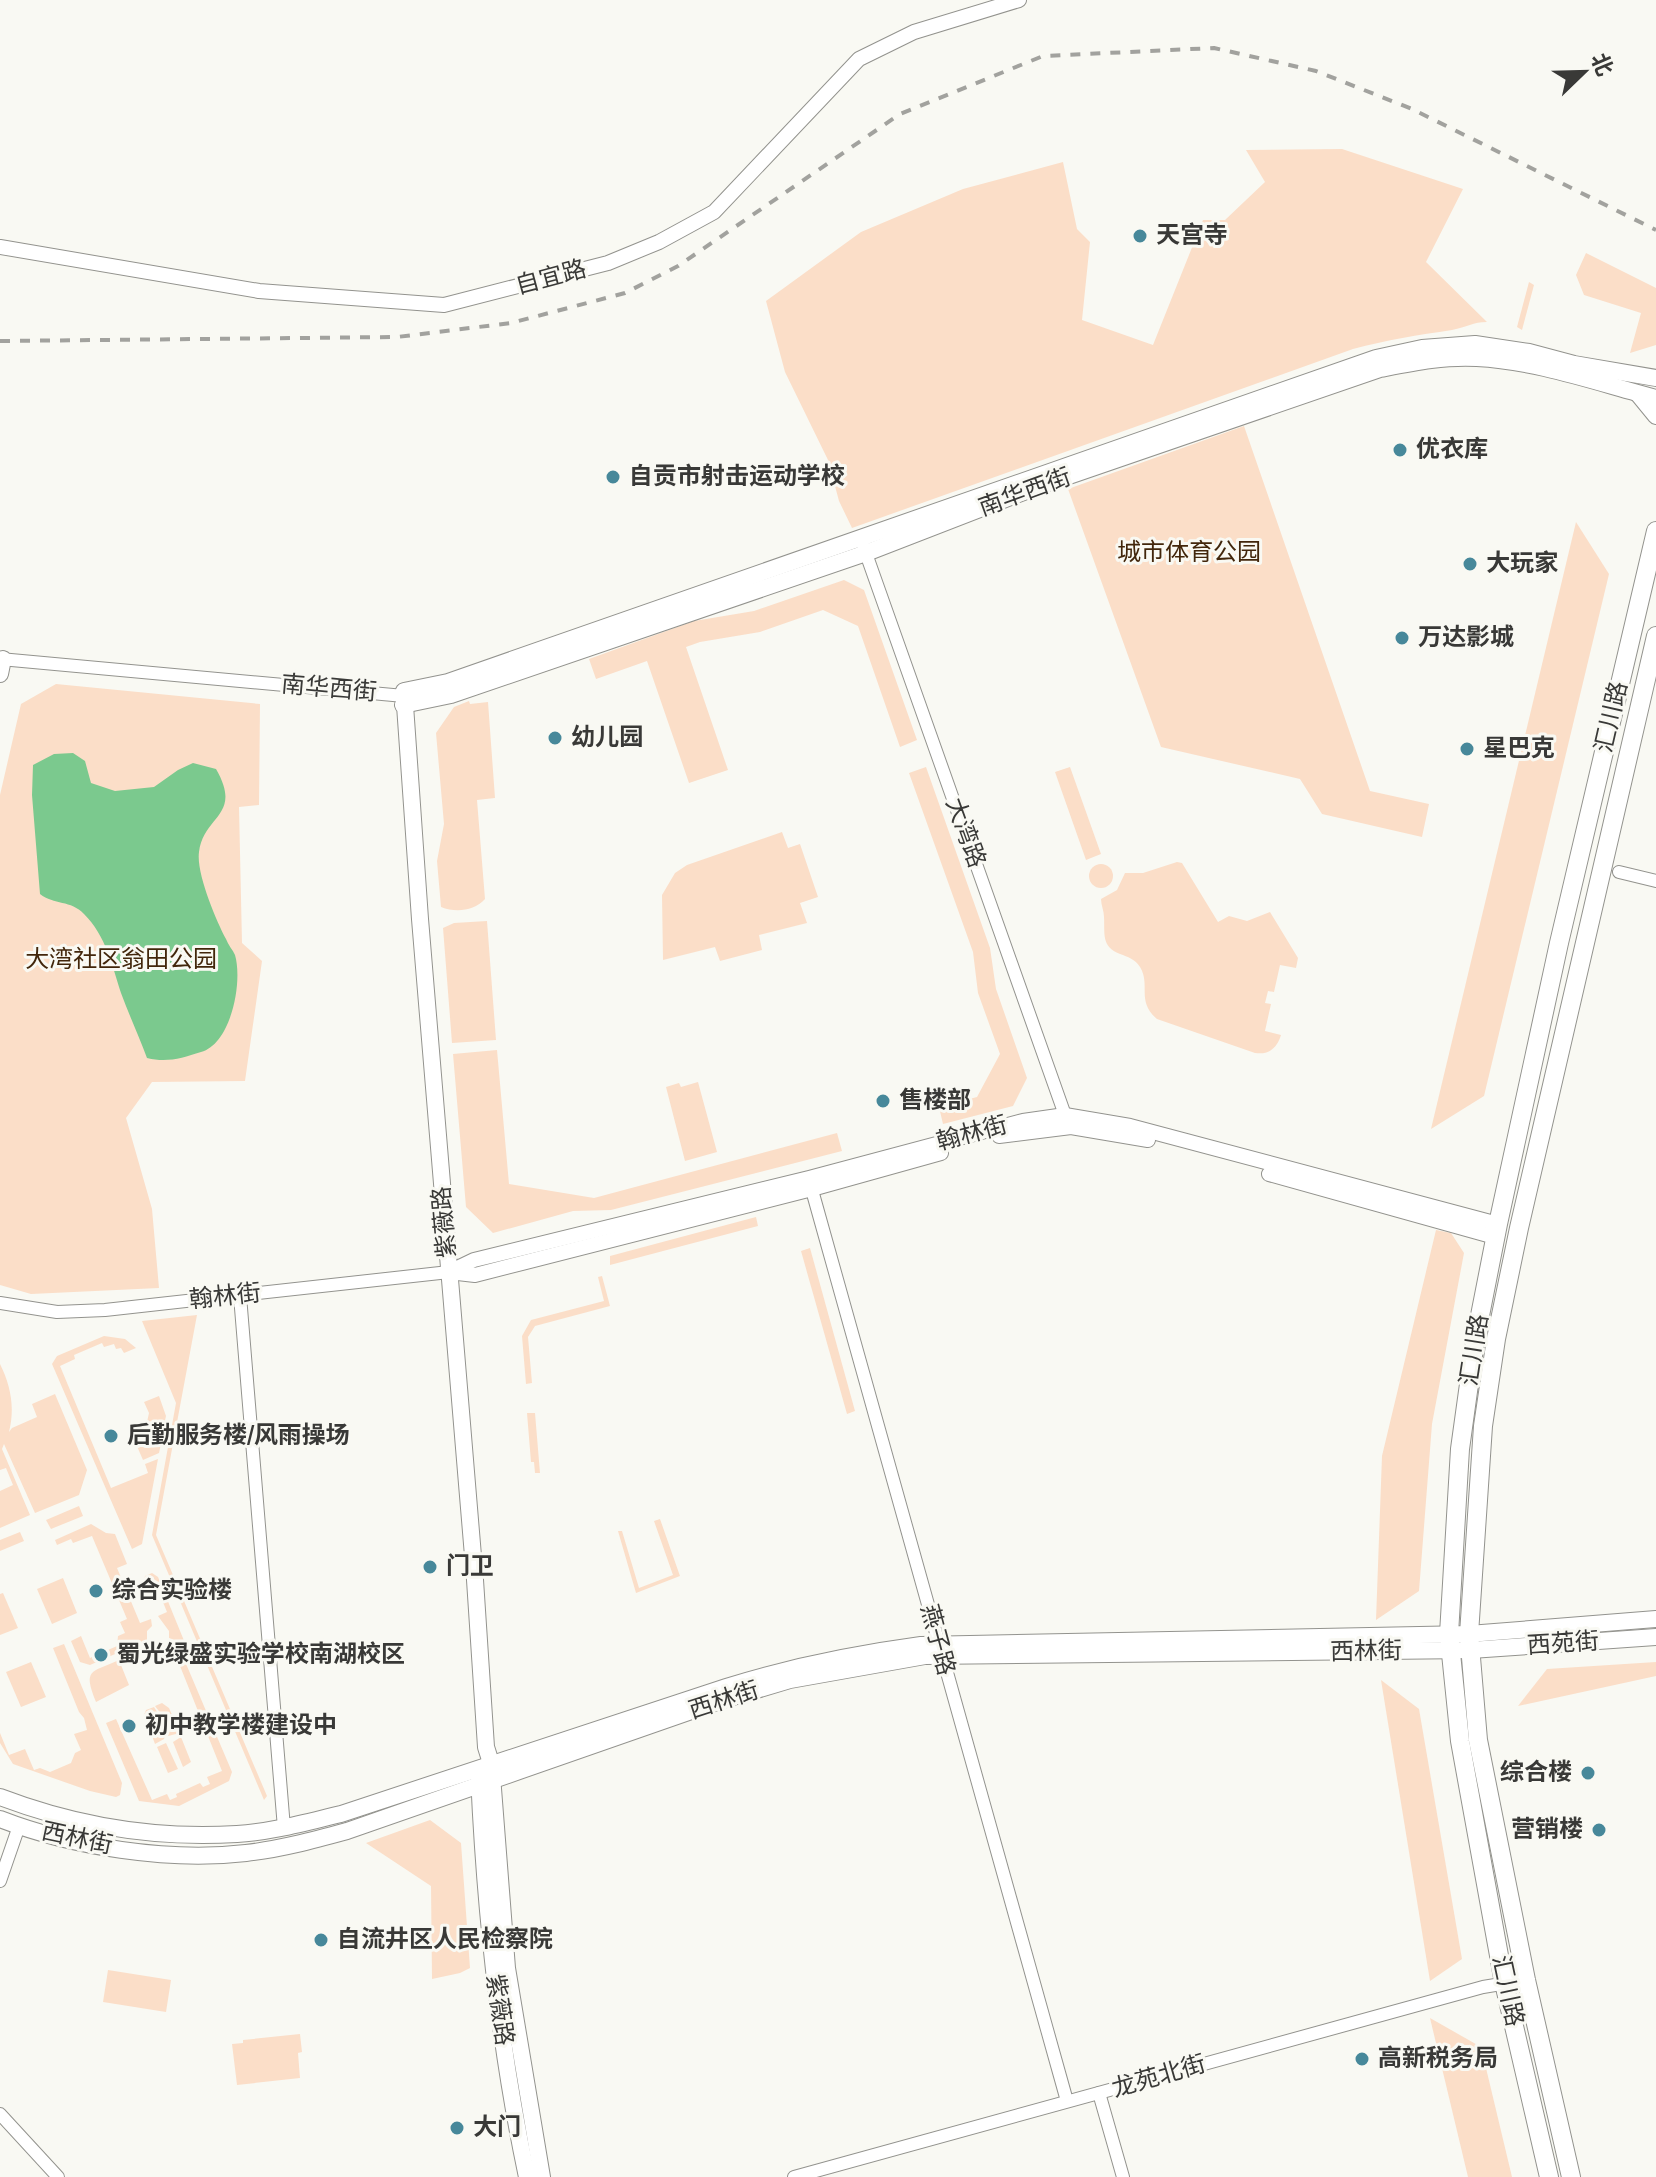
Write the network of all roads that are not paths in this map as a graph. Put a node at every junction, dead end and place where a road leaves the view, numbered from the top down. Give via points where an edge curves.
1 (1019, 0) edge
2 (0, 247) edge
3 (1656, 378) edge
4 (1637, 393) junction
5 (1656, 398) edge
6 (1656, 416) edge
7 (1656, 531) edge
8 (863, 546) junction
9 (1656, 636) edge
10 (1, 664) edge
11 (404, 701) junction
12 (1619, 872) dead end
13 (1656, 881) edge
14 (1065, 1122) junction
15 (810, 1184) junction
16 (1496, 1230) junction
17 (449, 1272) junction
18 (240, 1296) junction
19 (0, 1303) edge
20 (1656, 1619) edge
21 (1656, 1637) edge
22 (1470, 1642) junction
23 (1450, 1643) junction
24 (940, 1651) junction
25 (485, 1768) junction
26 (0, 1797) edge
27 (0, 1819) edge
28 (19, 1826) junction
29 (284, 1828) junction
30 (0, 1881) edge
31 (1526, 1980) junction
32 (1504, 1983) junction
33 (1099, 2093) junction
34 (1067, 2101) junction
35 (0, 2114) edge
36 (58, 2177) edge
37 (527, 2177) edge
38 (542, 2177) edge
39 (794, 2177) edge
40 (1123, 2177) edge
41 (1549, 2177) edge
42 (1571, 2177) edge

1 - 2 street, 自宜路 via 914,32 859,59 714,212 673,234 608,263 444,305 259,291
3 - 8 main road, 南华西街 via 1501,347 1422,348 1331,372
4 - 5 main road, 南华西街
4 - 6 main road
4 - 8 main road, 南华西街 via 1475,358 1424,360 1380,369
7 - 16 main road, 汇川路
8 - 11 main road, 南华西街 via 448,682 404,691
8 - 14 street, 大湾路
9 - 22 main road, 汇川路 via 1496,1339 1483,1426
10 - 11 street, 南华西街
11 - 17 main road, 紫薇路
12 - 13 street
14 - 15 street, 翰林街 via 1023,1121
14 - 16 street, 翰林街 via 1130,1126
15 - 17 street, 翰林街 via 474,1260
15 - 24 street, 燕子路
16 - 23 main road, 汇川路 via 1460,1449
17 - 18 street, 翰林街
17 - 25 main road, 紫薇路
18 - 19 street, 翰林街 via 57,1312
18 - 29 street
20 - 22 main road
21 - 22 main road, 西苑街
22 - 23 main road, 西林街
22 - 31 main road, 汇川路 via 1478,1740
23 - 24 main road, 西林街
23 - 32 main road, 汇川路 via 1460,1741
24 - 25 main road, 西林街 via 866,1653 786,1668
24 - 34 street, 燕子路
25 - 28 main road, 西林街 via 347,1831 243,1853 133,1851
25 - 29 main road, 西林街
25 - 37 main road, 紫薇路 via 493,1969
25 - 38 main road, 紫薇路 via 507,1968
26 - 29 main road, 西林街 via 74,1822 135,1832 239,1834
27 - 28 main road, 西林街
28 - 30 street
31 - 32 street, 龙苑北街
31 - 42 main road, 汇川路
32 - 33 street, 龙苑北街
32 - 41 main road, 汇川路
33 - 34 street, 龙苑北街
33 - 40 street
34 - 39 street, 龙苑北街
35 - 36 street

